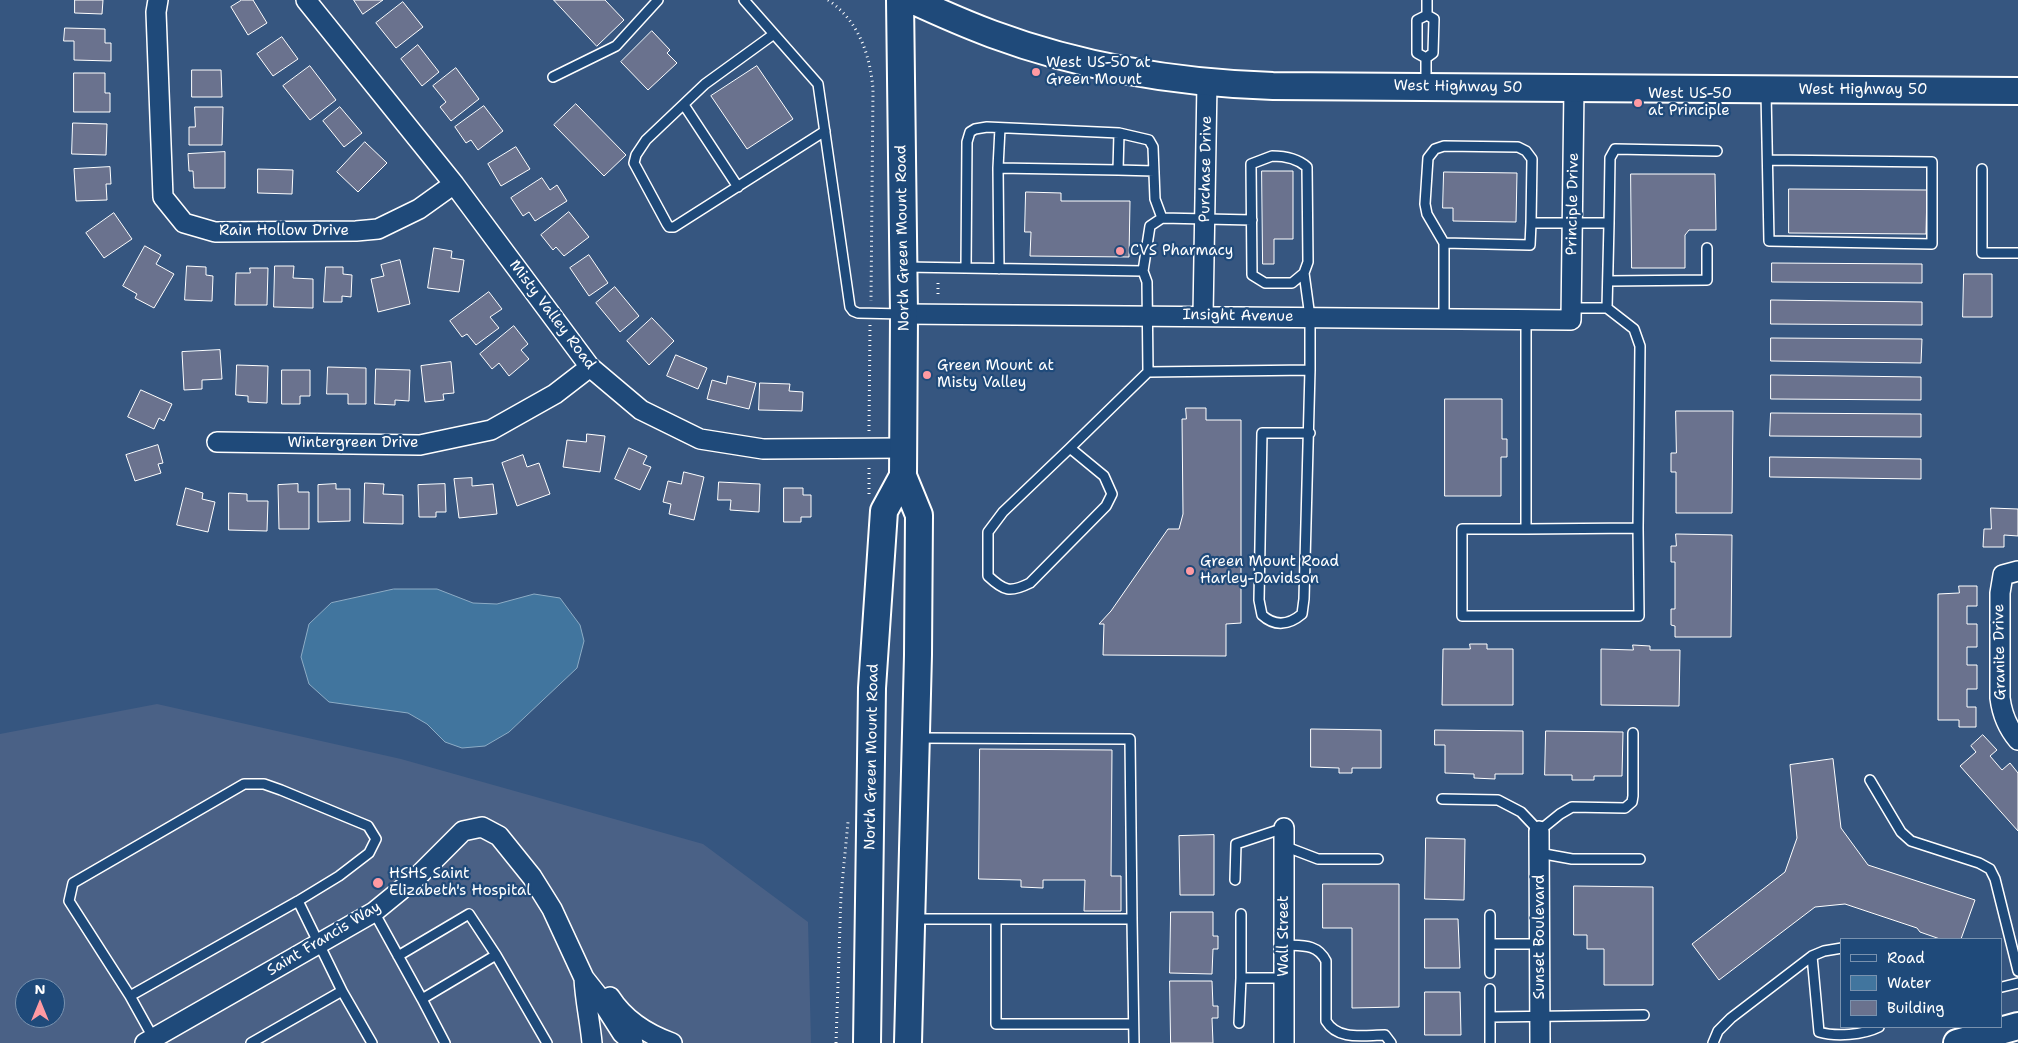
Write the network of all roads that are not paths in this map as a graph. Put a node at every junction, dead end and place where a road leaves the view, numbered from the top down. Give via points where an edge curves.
1 (158, 0) edge
2 (306, 0) edge
3 (658, 0) edge
4 (744, 0) edge
5 (900, 0) edge
6 (912, 0) edge
7 (1427, 0) edge
8 (1427, 15) junction
9 (774, 34) junction
10 (1426, 58) junction
11 (553, 77) dead end
12 (1207, 83) junction
13 (1426, 86) junction
14 (1574, 88) junction
15 (1766, 89) junction
16 (2018, 91) edge
17 (684, 105) junction
18 (1000, 128) junction
19 (825, 131) junction
20 (1119, 133) junction
21 (1717, 150) dead end
22 (1769, 160) junction
23 (998, 168) junction
24 (1982, 169) dead end
25 (1118, 170) junction
26 (1154, 171) junction
27 (454, 184) junction
28 (738, 186) junction
29 (1162, 218) junction
30 (1206, 220) junction
31 (1252, 220) junction
32 (1609, 222) junction
33 (1531, 223) junction
34 (1574, 224) junction
35 (1444, 243) junction
36 (1707, 248) dead end
37 (2018, 253) edge
38 (903, 267) junction
39 (966, 268) junction
40 (999, 269) junction
41 (1143, 271) junction
42 (1304, 273) junction
43 (1608, 281) junction
44 (1607, 308) junction
45 (904, 314) junction
46 (1571, 314) junction
47 (1148, 315) junction
48 (1203, 315) junction
49 (1310, 317) junction
50 (1444, 318) junction
51 (1526, 319) junction
52 (590, 367) junction
53 (1310, 370) junction
54 (1148, 372) junction
55 (1310, 433) junction
56 (217, 442) dead end
57 (902, 448) junction
58 (1070, 448) junction
59 (903, 476) junction
60 (1638, 528) junction
61 (1526, 529) junction
62 (2018, 571) edge
63 (1633, 733) dead end
64 (916, 738) junction
65 (2018, 740) edge
66 (1870, 780) dead end
67 (1442, 799) dead end
68 (1539, 831) junction
69 (1284, 837) junction
70 (1539, 854) junction
71 (1378, 859) dead end
72 (1640, 859) dead end
73 (1235, 880) dead end
74 (298, 901) junction
75 (374, 912) junction
76 (1241, 914) dead end
77 (1490, 915) dead end
78 (996, 919) junction
79 (1132, 919) junction
80 (912, 920) junction
81 (320, 943) junction
82 (1490, 944) junction
83 (1540, 944) junction
84 (1284, 945) junction
85 (1840, 948) edge
86 (574, 954) junction
87 (496, 955) junction
88 (398, 956) junction
89 (1812, 956) junction
90 (2018, 971) edge
91 (1490, 974) dead end
92 (584, 978) junction
93 (1241, 978) junction
94 (1284, 978) junction
95 (2018, 983) edge
96 (2003, 986) edge
97 (1490, 989) dead end
98 (342, 992) junction
99 (130, 996) junction
100 (422, 999) junction
101 (1644, 1015) dead end
102 (1490, 1017) junction
103 (1540, 1017) junction
104 (1239, 1023) dead end
105 (1133, 1024) junction
106 (2018, 1026) edge
107 (1877, 1028) edge
108 (1851, 1038) edge
109 (152, 1041) edge
110 (251, 1043) edge
111 (372, 1043) edge
112 (445, 1043) edge
113 (547, 1043) edge
114 (592, 1043) edge
115 (633, 1043) edge
116 (672, 1043) edge
117 (867, 1043) edge
118 (908, 1043) edge
119 (1134, 1043) edge
120 (1284, 1043) edge
121 (1391, 1043) edge
122 (1490, 1043) edge
123 (1540, 1043) edge
124 (1713, 1043) edge
125 (1957, 1043) edge

1 - 27 street, Rain Hollow Drive via 163,197 184,223 215,232 378,229 419,210
2 - 27 street, Misty Valley Road
3 - 11 lane via 616,46
4 - 9 lane
5 - 38 street, North Green Mount Road
6 - 12 street, West Highway 50 via 993,35 1049,52 1119,69
7 - 8 lane
8 - 10 lane via 1434,19 1433,53
8 - 10 lane via 1417,20 1417,53
9 - 17 lane via 705,84
9 - 19 lane via 818,84
10 - 13 lane
12 - 13 street, West Highway 50
12 - 30 street, Purchase Drive
13 - 14 street, West Highway 50
14 - 15 street, West Highway 50
14 - 34 street, Principle Drive
15 - 16 street, West Highway 50
15 - 22 lane
17 - 28 lane
17 - 28 lane via 646,140 634,159 669,227 681,223
18 - 20 lane
18 - 23 lane
18 - 39 lane via 975,129 970,132 967,142
19 - 28 lane
19 - 45 lane via 850,307 858,313
20 - 25 lane
20 - 26 lane via 1149,140 1153,147
21 - 32 lane via 1616,150 1610,158
22 - 22 lane via 1769,241 1932,244 1932,162
23 - 25 lane
23 - 40 lane
24 - 37 lane via 1982,253
25 - 26 lane
26 - 29 lane via 1155,198
27 - 52 street, Misty Valley Road
29 - 30 lane
29 - 41 lane via 1150,226
30 - 31 lane
30 - 48 street, Purchase Drive
31 - 42 lane via 1252,275 1266,282 1292,283
31 - 42 lane via 1251,164 1272,156 1301,161 1307,167 1308,262
32 - 34 lane
32 - 43 lane
33 - 34 lane
33 - 35 lane via 1530,245
33 - 35 lane via 1532,159 1526,151 1518,147 1444,146 1435,149 1428,158 1425,204 1427,214
34 - 46 street, Principle Drive
35 - 50 lane
36 - 43 lane via 1707,280
38 - 39 lane
38 - 45 street, North Green Mount Road
39 - 40 lane
40 - 41 lane
41 - 47 lane via 1148,282
42 - 49 lane
43 - 44 lane
44 - 46 lane
44 - 60 lane via 1634,329 1640,346
45 - 47 street, Insight Avenue
45 - 57 street, North Green Mount Road
46 - 51 street, Insight Avenue
47 - 48 street, Insight Avenue
47 - 54 lane
48 - 49 street, Insight Avenue
49 - 50 street, Insight Avenue
49 - 53 lane
50 - 51 street, Insight Avenue
51 - 61 lane
52 - 56 street, Wintergreen Drive via 555,394 491,430 420,445
52 - 57 street, Misty Valley Road via 641,410 700,439 763,449
53 - 54 lane
53 - 55 lane
54 - 58 lane
55 - 55 lane via 1304,599 1302,614 1285,624 1269,621 1262,615 1259,600 1262,433
57 - 59 street, North Green Mount Road
58 - 58 lane via 1003,512 988,532 988,576 1002,588 1015,590 1030,583 1106,506 1112,494 1104,476
59 - 64 street, North Green Mount Road via 919,515
59 - 117 street, North Green Mount Road via 884,511 875,631
60 - 61 lane
60 - 61 lane via 1639,616 1462,616 1462,529
62 - 65 street, Granite Drive via 2003,575 2000,593 2000,698 2002,712
63 - 68 lane via 1633,796 1629,806 1572,807
64 - 79 lane via 1130,739
64 - 80 street, North Green Mount Road
66 - 90 lane via 1901,832 1911,841 1990,869 1996,879
67 - 68 lane via 1498,800 1522,812
68 - 70 street, Sunset Boulevard
69 - 71 lane via 1318,859
69 - 73 lane via 1236,844
69 - 84 street, Wall Street
70 - 72 lane via 1572,859
70 - 83 street, Sunset Boulevard
74 - 81 lane
74 - 99 lane
74 - 99 lane via 369,854 376,839 368,826 264,784 244,784 73,883 69,902
75 - 81 street, Saint Francis Way
75 - 86 street, Saint Francis Way via 418,876 464,831 482,827 499,836 532,877
75 - 88 lane
76 - 93 lane
77 - 82 lane
78 - 79 lane
78 - 80 lane
78 - 105 lane via 996,1024
79 - 105 lane
80 - 118 street, North Green Mount Road
81 - 98 lane
81 - 109 street, Saint Francis Way
82 - 83 lane
82 - 91 lane
83 - 103 street, Sunset Boulevard
84 - 94 street, Wall Street
84 - 121 lane via 1313,947 1322,952 1326,961 1326,1021 1332,1030 1342,1035 1385,1035
85 - 89 lane
86 - 92 street, Saint Francis Way
86 - 116 street, Saint Francis Way via 594,970 624,1014 655,1036
87 - 88 lane via 469,914
87 - 100 lane
87 - 113 lane
88 - 100 lane
89 - 108 lane via 1819,1032
89 - 124 lane via 1731,1018 1718,1031
92 - 114 street, Saint Francis Way
92 - 115 street, Saint Francis Way via 622,1033
93 - 94 lane
93 - 104 lane
94 - 120 street, Wall Street
95 - 96 lane
97 - 102 lane
98 - 110 lane
98 - 111 lane
99 - 109 lane
100 - 112 lane
101 - 103 lane
102 - 103 lane
102 - 122 lane
103 - 123 street, Sunset Boulevard
105 - 119 lane
106 - 125 street
107 - 108 lane

